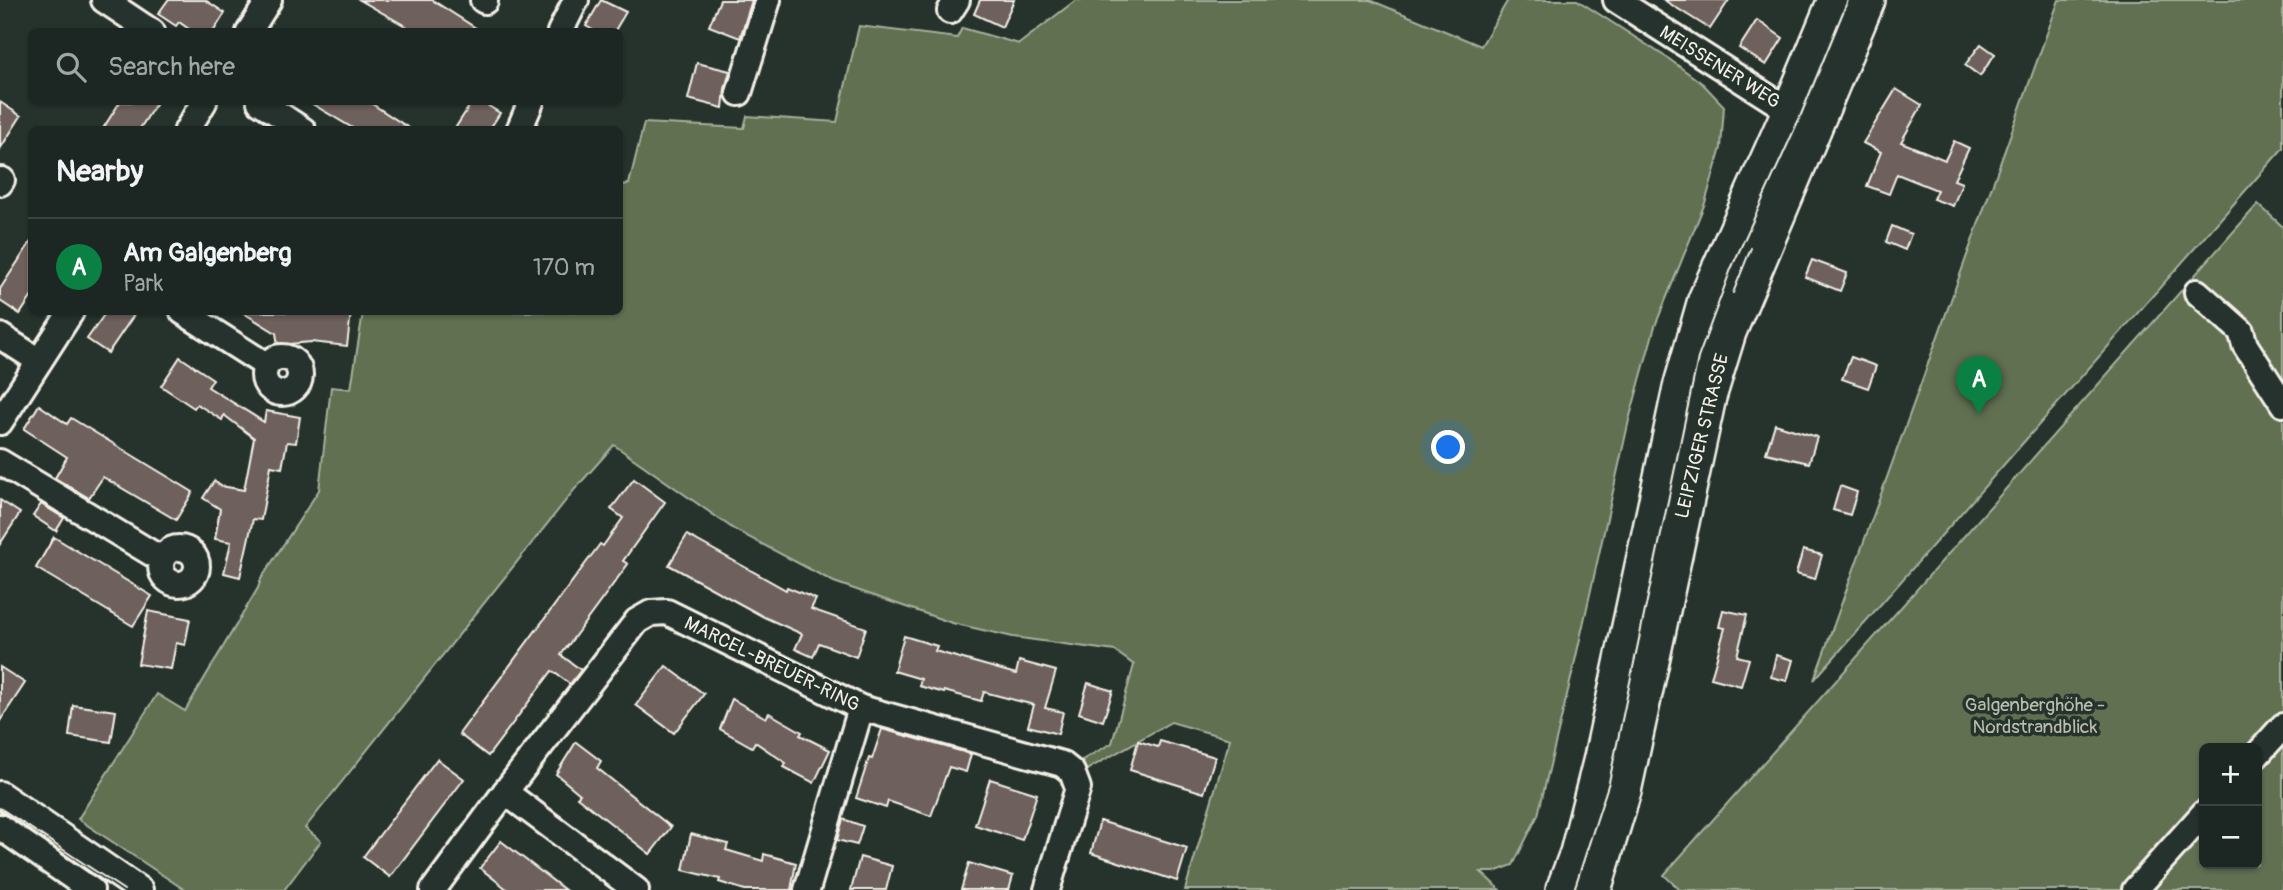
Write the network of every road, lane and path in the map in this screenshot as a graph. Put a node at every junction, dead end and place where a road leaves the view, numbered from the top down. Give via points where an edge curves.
1 (104, 0) edge
2 (269, 0) edge
3 (576, 0) edge
4 (768, 0) edge
5 (1616, 0) edge
6 (1836, 0) edge
7 (1867, 0) edge
8 (146, 28) edge
9 (252, 28) edge
10 (562, 28) edge
11 (739, 93) dead end
12 (202, 105) edge
13 (265, 105) edge
14 (530, 105) edge
15 (1802, 118) junction
16 (189, 126) edge
17 (297, 126) edge
18 (521, 126) edge
19 (2197, 292) dead end
20 (69, 315) edge
21 (188, 315) edge
22 (0, 336) edge
23 (39, 361) junction
24 (266, 365) dead end
25 (2283, 404) edge
26 (0, 422) edge
27 (0, 462) edge
28 (162, 559) dead end
29 (861, 708) junction
30 (2283, 726) edge
31 (2262, 749) edge
32 (505, 792) junction
33 (0, 794) edge
34 (2199, 819) edge
35 (0, 827) edge
36 (91, 890) edge
37 (140, 890) edge
38 (433, 890) edge
39 (636, 890) edge
40 (807, 890) edge
41 (1047, 890) edge
42 (1564, 890) edge
43 (1593, 890) edge
44 (2135, 890) edge

1 - 8 street
2 - 9 street
3 - 10 street
4 - 11 street
5 - 15 street, MEISSENER WEG
6 - 15 main road, LEIPZIGER STRASSE
7 - 15 main road, LEIPZIGER STRASSE
12 - 16 street
13 - 17 street
14 - 18 street
15 - 42 main road, LEIPZIGER STRASSE via 1706,300 1681,388 1602,758
15 - 43 main road, LEIPZIGER STRASSE via 1708,397 1623,791
19 - 25 street via 2241,331 2245,345
20 - 23 street
21 - 24 street
22 - 23 street
23 - 26 street
27 - 28 street
29 - 32 street, MARCEL-BREUER-RING via 667,612 652,613 637,621
29 - 40 street
29 - 41 street, MARCEL-BREUER-RING via 1062,764 1072,772 1078,788
30 - 31 street
32 - 38 street, MARCEL-BREUER-RING
32 - 39 street
33 - 37 street
34 - 44 street
35 - 36 street

